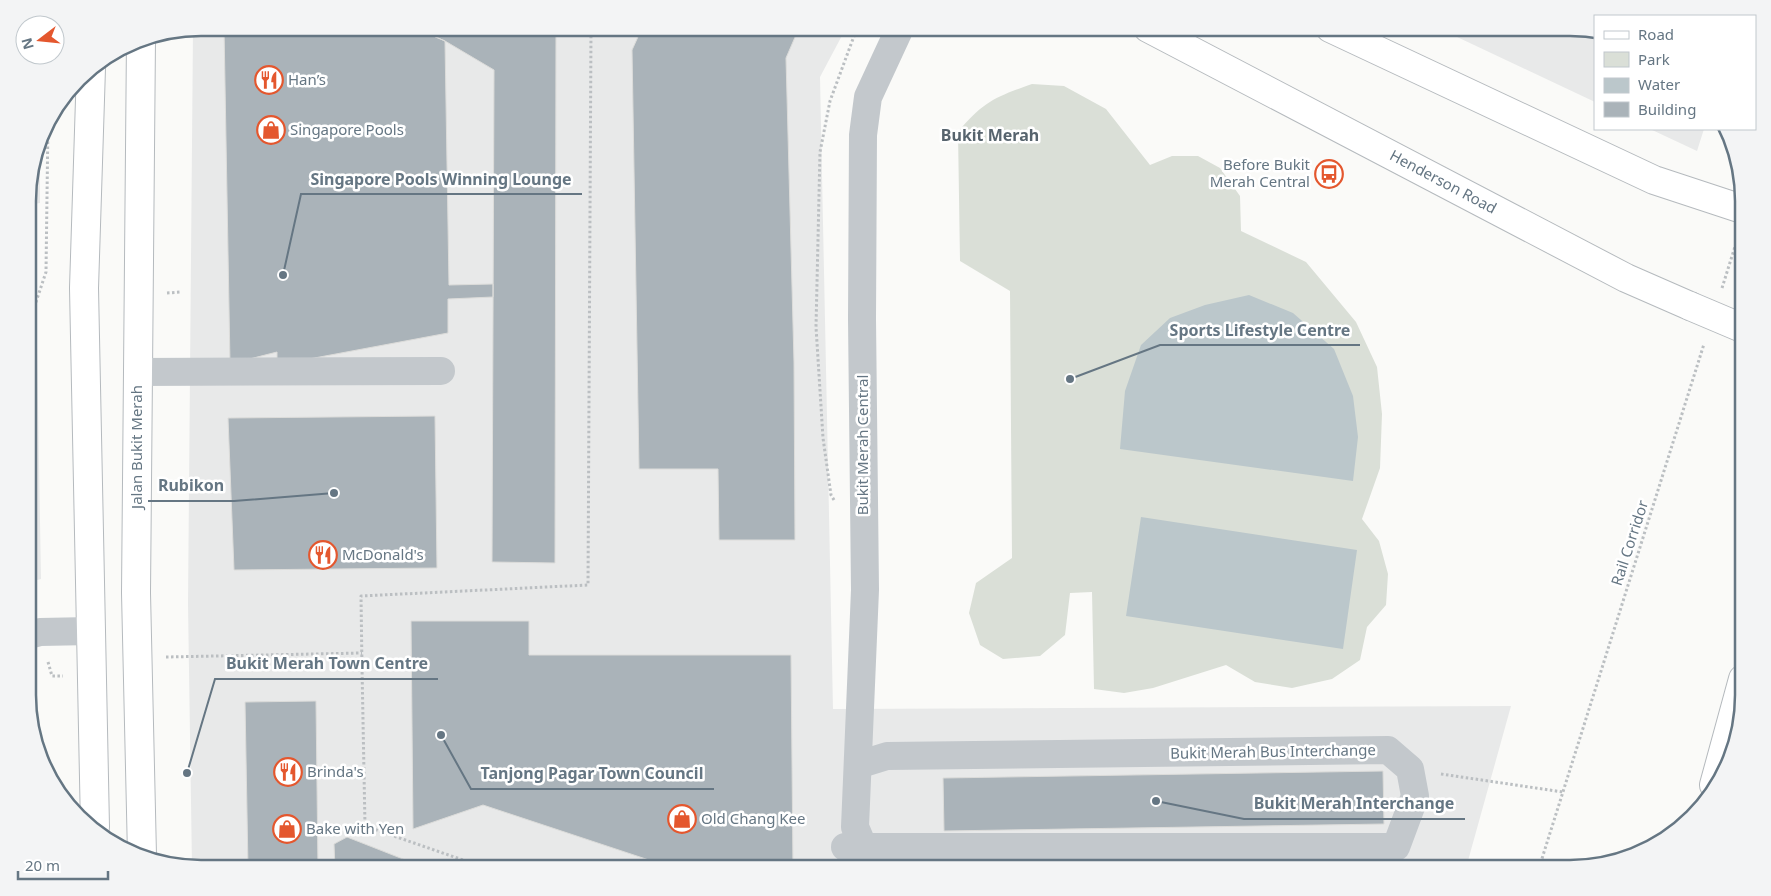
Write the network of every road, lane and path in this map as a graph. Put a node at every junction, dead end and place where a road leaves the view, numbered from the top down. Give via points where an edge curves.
1 (896, 36) edge
2 (1164, 36) edge
3 (1347, 36) edge
4 (591, 37) edge
5 (854, 37) edge
6 (141, 48) edge
7 (91, 78) edge
8 (48, 142) edge
9 (1735, 216) edge
10 (1735, 221) edge
11 (1721, 290) dead end
12 (37, 300) edge
13 (1735, 325) edge
14 (1706, 338) dead end
15 (138, 372) junction
16 (441, 372) dead end
17 (836, 502) dead end
18 (91, 631) junction
19 (36, 633) edge
20 (163, 657) dead end
21 (362, 667) junction
22 (1733, 719) edge
23 (1721, 761) edge
24 (858, 765) junction
25 (1410, 769) junction
26 (1563, 792) junction
27 (95, 821) edge
28 (142, 848) edge
29 (855, 851) edge
30 (1542, 859) edge
31 (462, 860) edge

1 - 24 street, Bukit Merah Central via 868,98 863,135 865,590
2 - 13 main road, Henderson Road, bridge via 1626,278
3 - 9 main road
4 - 21 path via 588,585 361,596
5 - 17 path via 830,102 820,152 816,327 823,438 831,495
6 - 15 main road, Jalan Bukit Merah
7 - 18 main road via 84,288
8 - 12 path via 46,272
10 - 11 path
14 - 26 path, Rail Corridor
15 - 16 street
15 - 28 main road, Jalan Bukit Merah via 136,593
18 - 19 street
18 - 27 main road
20 - 21 path via 362,653
21 - 31 path via 365,826
22 - 23 main road
24 - 25 street, Bukit Merah Bus Interchange via 887,756 1388,750
24 - 29 street, Bukit Merah Central
25 - 26 path
25 - 29 street via 1414,796 1396,847
26 - 30 path, Rail Corridor

